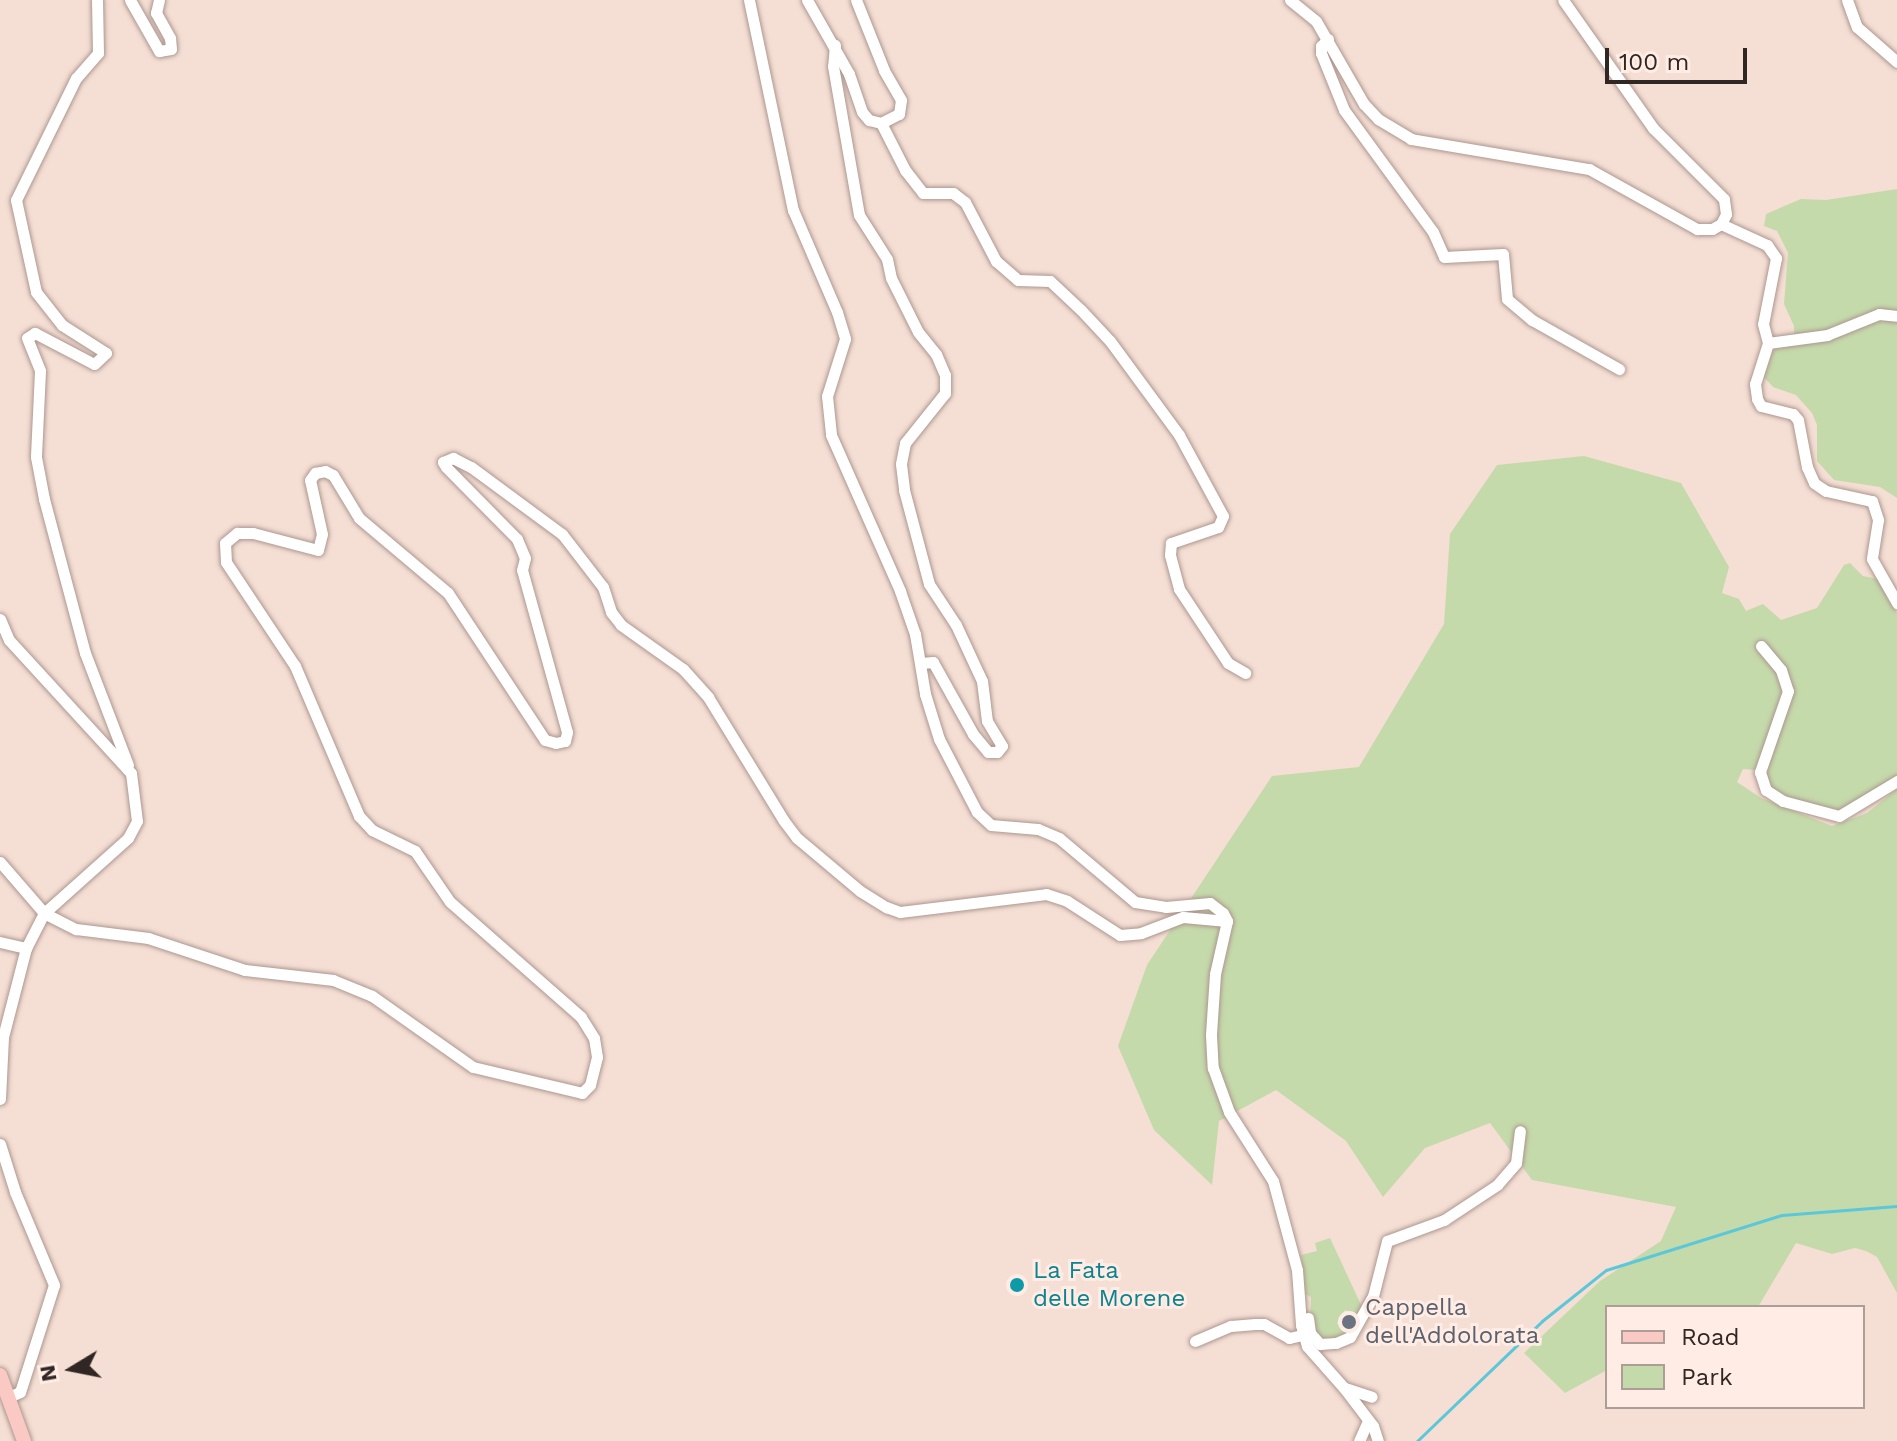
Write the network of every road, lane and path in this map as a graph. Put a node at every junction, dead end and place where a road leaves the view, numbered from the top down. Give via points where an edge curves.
1 (97, 0) edge
2 (130, 0) edge
3 (159, 0) edge
4 (749, 0) edge
5 (807, 0) edge
6 (856, 0) edge
7 (1290, 0) edge
8 (1563, 0) edge
9 (1847, 0) edge
10 (1328, 39) junction
11 (835, 45) junction
12 (1897, 62) edge
13 (881, 123) junction
14 (1721, 224) junction
15 (1897, 316) edge
16 (1768, 343) junction
17 (1619, 369) dead end
18 (1897, 603) edge
19 (0, 619) edge
20 (1761, 646) dead end
21 (921, 663) junction
22 (1245, 673) dead end
23 (131, 773) junction
24 (1897, 781) edge
25 (0, 862) edge
26 (44, 913) junction
27 (1227, 921) junction
28 (0, 942) edge
29 (26, 948) junction
30 (0, 1099) edge
31 (1520, 1131) dead end
32 (0, 1144) edge
33 (1301, 1303) junction
34 (1302, 1335) junction
35 (1195, 1341) dead end
36 (0, 1375) edge
37 (1344, 1388) junction
38 (9, 1397) junction
39 (1372, 1397) dead end
40 (1368, 1421) junction
41 (24, 1441) edge
42 (1359, 1441) edge
43 (1378, 1441) edge

1 - 23 street via 98,53 76,78 16,200 36,292 62,325 106,353 94,364 35,333 27,338 40,371 36,457 44,499 85,653
2 - 3 street via 159,51 171,49 156,13
4 - 21 street via 793,210 845,339 827,396 831,435 900,591
5 - 11 street
6 - 13 street via 901,100 899,114
7 - 10 street
8 - 14 street via 1653,128 1724,199
9 - 12 street via 1857,27
10 - 14 street via 1364,104 1411,139 1589,169 1697,229
10 - 17 street via 1321,53 1344,110 1433,232 1444,257 1503,254 1507,299 1532,320
11 - 13 street via 862,112
11 - 21 street via 833,66 859,215 945,375 945,393 905,443 904,490 929,584 956,625 982,681 987,721 1002,746 997,752 988,752 973,734 933,662
13 - 22 street via 923,193 953,193 965,202 996,261 1018,280 1050,281 1081,310 1179,435 1223,516 1218,527 1171,543 1179,589 1228,663
14 - 16 street via 1767,245 1776,258 1763,324
15 - 16 street via 1879,314 1827,335
16 - 18 street via 1755,384 1757,399 1761,406 1798,420 1814,483 1826,491 1872,501 1878,520 1872,559
19 - 23 street via 9,640
20 - 24 street via 1781,670 1788,691 1760,772 1766,790 1783,801 1839,816
21 - 27 street via 939,739 977,812 991,825 1038,829 1059,838 1135,902 1166,907 1210,903
23 - 26 street via 137,821 128,838
25 - 26 street
26 - 27 street via 76,929 148,938 245,970 333,980 372,996 473,1067 582,1093 590,1085 597,1057 594,1038 581,1017 450,902 415,851 372,830 359,816 295,666 226,562 225,543 237,533 318,550 322,534 310,480 315,473 333,475 359,518 448,593 545,740 565,741 567,732 522,570 525,558 446,467 443,462 453,458 562,534 603,587 621,625 683,669 708,697 797,838 886,907 900,912 1046,894 1067,901 1120,935 1183,917
26 - 29 street
27 - 33 street via 1215,974 1213,1068 1229,1112 1273,1181
28 - 29 street
29 - 30 street via 3,1037
31 - 33 street via 1516,1163 1497,1185 1444,1220 1387,1241 1373,1296 1350,1337 1316,1342 1308,1326 1308,1306
32 - 38 street via 54,1285 20,1392
33 - 34 street
34 - 35 street via 1289,1338 1255,1324 1231,1326
34 - 37 street
36 - 38 main road
37 - 39 street
37 - 40 street
38 - 41 main road
40 - 42 street
40 - 43 street

